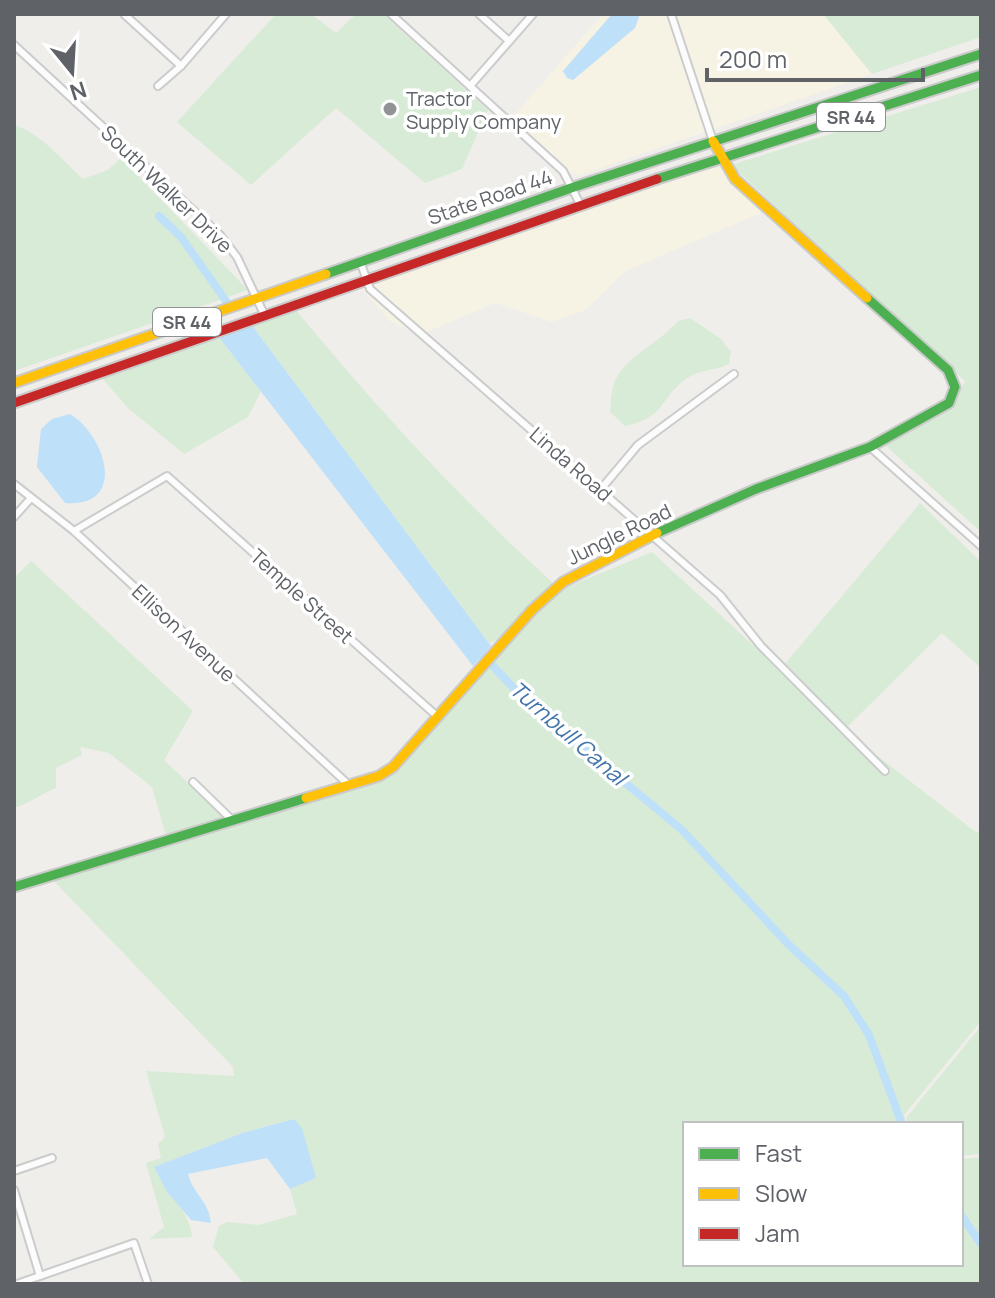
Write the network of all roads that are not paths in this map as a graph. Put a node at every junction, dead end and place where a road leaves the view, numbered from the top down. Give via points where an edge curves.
1 (124, 14) edge
2 (226, 14) edge
3 (391, 14) edge
4 (479, 14) edge
5 (533, 14) edge
6 (671, 14) edge
7 (509, 41) junction
8 (14, 45) edge
9 (981, 54) edge
10 (181, 66) junction
11 (980, 76) edge
12 (158, 86) dead end
13 (470, 86) junction
14 (713, 141) junction
15 (720, 157) junction
16 (574, 187) junction
17 (580, 204) junction
18 (360, 261) junction
19 (364, 279) junction
20 (254, 298) junction
21 (264, 314) junction
22 (50, 370) junction
23 (734, 374) dead end
24 (14, 383) edge
25 (58, 386) junction
26 (14, 403) edge
27 (870, 447) junction
28 (14, 484) edge
29 (601, 489) junction
30 (31, 498) junction
31 (14, 517) edge
32 (74, 531) junction
33 (651, 536) junction
34 (981, 546) edge
35 (438, 717) junction
36 (885, 771) dead end
37 (193, 782) dead end
38 (351, 787) junction
39 (232, 820) junction
40 (14, 887) edge
41 (52, 1158) dead end
42 (14, 1171) edge
43 (14, 1190) edge
44 (40, 1276) junction
45 (17, 1284) edge
46 (148, 1284) edge

1 - 10 street
2 - 10 street
3 - 13 street
4 - 7 street
5 - 7 street
6 - 14 street
7 - 13 street
8 - 20 street, South Walker Drive via 220,235 237,257
9 - 14 main road, State Road 44 / SR 44
10 - 12 street
11 - 15 main road, State Road 44 / SR 44
13 - 16 street
14 - 15 main road, Jungle Road
14 - 16 main road, State Road 44 / SR 44
15 - 17 main road, State Road 44 / SR 44
15 - 27 main road, Jungle Road via 735,179 953,377 949,403
16 - 17 street
16 - 18 main road, State Road 44 / SR 44
17 - 19 main road, State Road 44 / SR 44
18 - 19 street
18 - 20 main road, State Road 44 / SR 44
19 - 21 main road, State Road 44 / SR 44
19 - 29 street, Linda Road via 378,297
20 - 21 street, South Walker Drive
20 - 22 main road, State Road 44 / SR 44
21 - 25 main road, State Road 44 / SR 44
22 - 24 main road, State Road 44 / SR 44
22 - 25 main road
23 - 29 street via 638,445
25 - 26 main road, State Road 44 / SR 44
27 - 33 main road, Jungle Road via 756,489
27 - 34 street
28 - 30 street, Ellison Avenue
29 - 33 street, Linda Road
30 - 31 street
30 - 32 street, Ellison Avenue
32 - 35 street, Temple Street via 165,476
32 - 38 street, Ellison Avenue
33 - 35 main road, Jungle Road via 563,582
33 - 36 street, Linda Road via 720,595 761,646
35 - 38 main road, Jungle Road via 393,767
37 - 39 street
38 - 39 main road, Jungle Road
39 - 40 main road, Jungle Road
41 - 42 street
43 - 44 street
44 - 45 street
44 - 46 street via 134,1243

